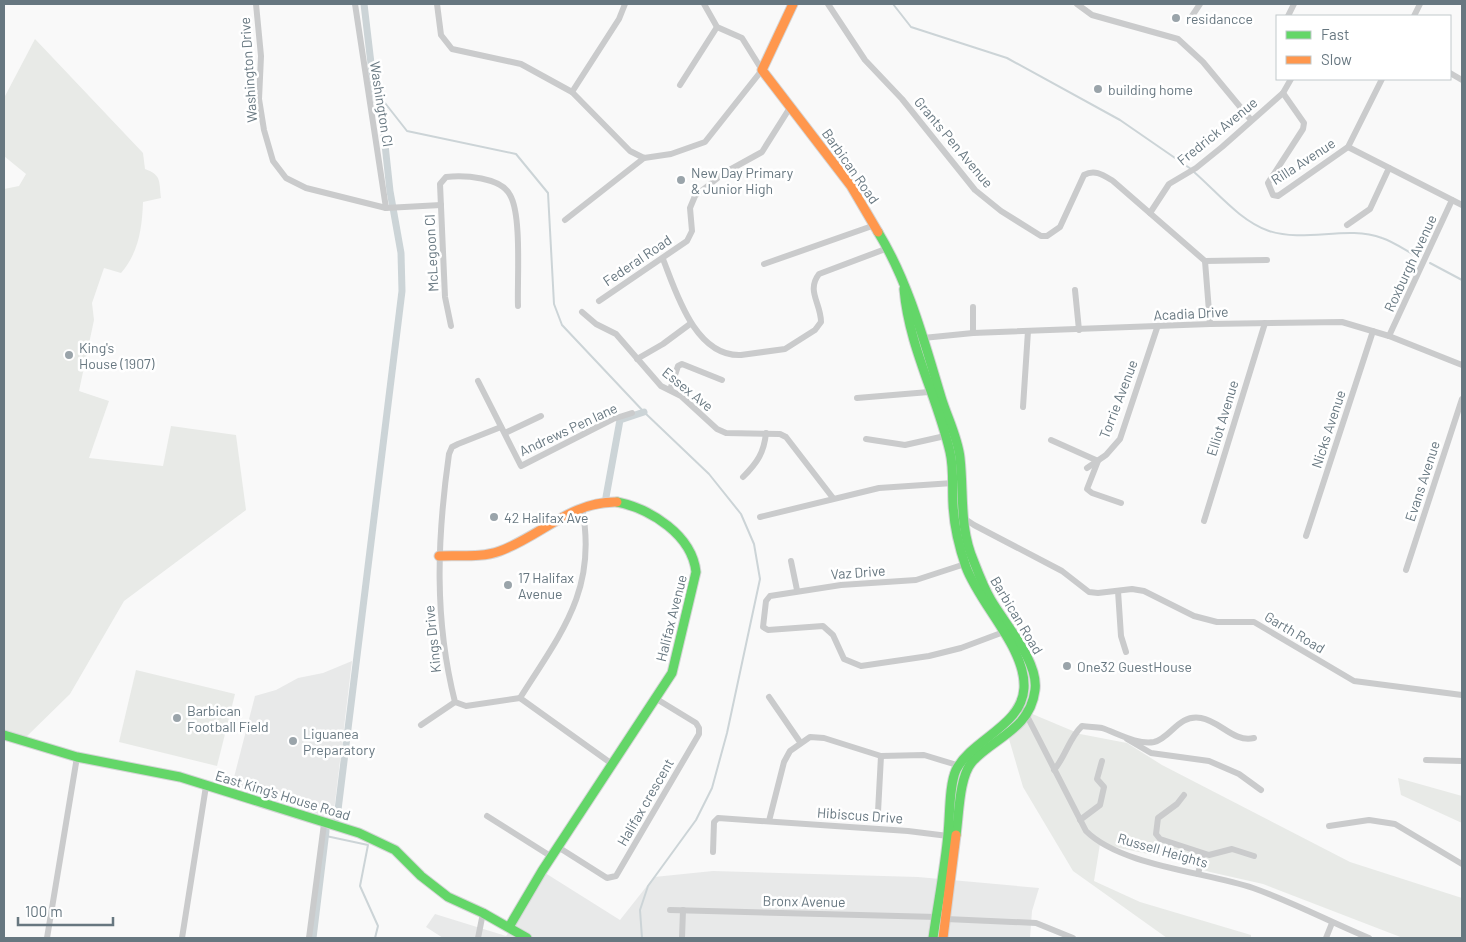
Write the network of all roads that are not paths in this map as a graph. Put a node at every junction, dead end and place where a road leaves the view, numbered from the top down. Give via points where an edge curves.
1 (256, 4) edge
2 (355, 4) edge
3 (438, 4) edge
4 (625, 4) edge
5 (704, 4) edge
6 (793, 4) edge
7 (828, 4) edge
8 (1077, 4) edge
9 (1200, 4) edge
10 (1190, 19) dead end
11 (717, 27) junction
12 (762, 70) junction
13 (1290, 80) edge
14 (1382, 80) edge
15 (680, 85) dead end
16 (572, 92) junction
17 (1283, 93) junction
18 (791, 106) junction
19 (1251, 120) junction
20 (1348, 147) junction
21 (644, 158) junction
22 (1389, 168) junction
23 (1452, 200) junction
24 (441, 205) junction
25 (1462, 205) edge
26 (386, 208) junction
27 (1150, 213) junction
28 (565, 220) dead end
29 (875, 225) junction
30 (1347, 226) dead end
31 (888, 248) junction
32 (663, 259) junction
33 (1267, 260) dead end
34 (1204, 261) junction
35 (764, 264) dead end
36 (1075, 290) dead end
37 (599, 301) dead end
38 (518, 306) dead end
39 (973, 307) dead end
40 (582, 312) dead end
41 (1265, 323) junction
42 (690, 324) junction
43 (1210, 324) junction
44 (451, 326) dead end
45 (1157, 328) junction
46 (1078, 330) junction
47 (1373, 330) junction
48 (1028, 331) junction
49 (974, 333) junction
50 (1389, 336) junction
51 (917, 339) junction
52 (637, 359) junction
53 (1462, 364) edge
54 (722, 380) dead end
55 (478, 381) dead end
56 (670, 390) junction
57 (929, 392) junction
58 (857, 398) dead end
59 (1462, 399) edge
60 (1023, 407) dead end
61 (632, 413) dead end
62 (541, 416) dead end
63 (503, 430) junction
64 (766, 434) junction
65 (945, 436) junction
66 (866, 439) dead end
67 (1051, 440) dead end
68 (1098, 461) junction
69 (1087, 468) dead end
70 (743, 477) dead end
71 (953, 483) junction
72 (833, 498) junction
73 (1121, 504) dead end
74 (582, 508) junction
75 (760, 517) dead end
76 (962, 517) junction
77 (1204, 521) dead end
78 (1306, 536) dead end
79 (439, 556) junction
80 (791, 561) dead end
81 (965, 564) junction
82 (1406, 570) dead end
83 (797, 590) junction
84 (1118, 591) junction
85 (1001, 632) junction
86 (1126, 652) dead end
87 (1462, 695) edge
88 (769, 697) dead end
89 (520, 698) junction
90 (655, 698) junction
91 (455, 702) junction
92 (1019, 706) junction
93 (1026, 714) junction
94 (421, 725) dead end
95 (1120, 735) junction
96 (4, 736) edge
97 (1254, 738) dead end
98 (800, 742) junction
99 (881, 756) junction
100 (77, 757) junction
101 (1426, 760) dead end
102 (1102, 761) dead end
103 (1462, 761) edge
104 (612, 764) junction
105 (957, 766) junction
106 (1054, 770) junction
107 (206, 786) junction
108 (1261, 790) dead end
109 (1184, 795) dead end
110 (878, 812) dead end
111 (487, 816) dead end
112 (1080, 820) junction
113 (769, 821) junction
114 (324, 824) junction
115 (1329, 826) dead end
116 (948, 836) junction
117 (558, 847) junction
118 (713, 852) dead end
119 (1203, 854) junction
120 (1254, 856) dead end
121 (552, 857) junction
122 (1462, 864) edge
123 (1198, 874) junction
124 (670, 910) dead end
125 (683, 910) junction
126 (483, 913) junction
127 (942, 918) junction
128 (1332, 922) junction
129 (508, 927) junction
130 (47, 938) edge
131 (182, 938) edge
132 (309, 938) edge
133 (478, 938) edge
134 (527, 938) edge
135 (682, 938) edge
136 (933, 938) edge
137 (943, 938) edge
138 (1073, 938) edge
139 (1326, 938) edge
140 (1369, 938) edge

1 - 26 street, Washington Drive via 259,99 270,155 277,168 286,178 306,188
2 - 26 street, Washington Cl
3 - 16 street via 441,35 452,49 521,64
4 - 16 street via 619,19
5 - 11 street
6 - 12 main road
7 - 27 street, Grants Pen Avenue via 865,60 975,190 1015,221 1041,236 1053,234 1060,227 1084,175 1092,173 1113,181
8 - 19 street via 1092,15 1178,39 1203,62
9 - 10 street
11 - 12 street via 742,38
11 - 15 street
12 - 18 main road, Barbican Road
12 - 21 street via 705,142 671,154
13 - 17 street
14 - 20 street
16 - 21 street via 630,151
17 - 19 street, Fredrick Avenue
17 - 20 street, Rilla Avenue via 1304,123 1268,183 1273,195 1278,196
18 - 29 main road, Barbican Road via 851,186
18 - 32 street, Federal Road via 762,152 724,173 695,196 690,208 691,237
19 - 27 street, Fredrick Avenue via 1196,168 1169,184
20 - 22 street
21 - 28 street
22 - 23 street
22 - 30 street via 1370,209
23 - 25 street
23 - 50 street, Roxburgh Avenue
24 - 26 street, Washington Drive
24 - 38 street, McLegoon Cl via 442,178 484,180 510,194 516,210
24 - 44 street, McLegoon Cl via 445,297
27 - 34 street, Grants Pen Avenue
29 - 31 main road, Barbican Road
29 - 35 street
31 - 42 street via 819,274 813,294 821,322 815,330 785,349 734,356 719,350
31 - 51 main road, Barbican Road via 904,286 904,304
32 - 37 street, Federal Road
32 - 42 street
33 - 34 street
34 - 43 street
36 - 46 street
39 - 49 street
40 - 52 street, Essex Ave via 616,334
41 - 43 street, Acadia Drive
41 - 47 street, Acadia Drive via 1342,322
41 - 77 street, Elliot Avenue
42 - 52 street
43 - 45 street, Acadia Drive
45 - 46 street, Acadia Drive
45 - 68 street, Torrie Avenue via 1120,439
46 - 48 street, Acadia Drive
47 - 50 street, Acadia Drive
47 - 78 street, Nicks Avenue
48 - 49 street, Acadia Drive
48 - 60 street
49 - 51 street, Acadia Drive
50 - 53 street, Acadia Drive
51 - 57 main road, Barbican Road
51 - 76 main road, Barbican Road via 960,457
52 - 56 street, Essex Ave via 661,386
54 - 56 street via 682,364 678,366
55 - 63 street, Andrews Pen lane
56 - 64 street, Essex Ave via 721,432
57 - 58 street
57 - 65 main road, Barbican Road
59 - 82 street, Evans Avenue
61 - 63 street, Andrews Pen lane via 525,466 518,463
62 - 63 street, Kings Drive
63 - 79 street, Kings Drive via 452,448 443,500
64 - 70 street via 763,452
64 - 72 street, Essex Ave via 786,437
65 - 66 street via 905,445
65 - 71 main road, Barbican Road
67 - 68 street
68 - 69 street, Torrie Avenue
68 - 73 street via 1087,489
71 - 72 street via 879,488
71 - 81 main road, Barbican Road via 954,520
72 - 75 street
74 - 79 main road, Halifax Avenue via 498,552
74 - 89 street via 587,540 583,578 576,603
74 - 90 main road, Halifax Avenue via 610,501 624,501 637,506 654,514 689,546 696,561 677,657 672,673
76 - 84 street, Garth Road via 1062,570 1089,592
76 - 93 main road, Barbican Road via 966,541 982,583 1032,666 1035,690
79 - 91 street, Kings Drive via 442,629
80 - 83 street
81 - 83 street, Vaz Drive via 916,580
81 - 85 main road, Barbican Road
83 - 85 street, Vaz Drive via 770,596 766,601 763,627 767,630 823,626 829,629 844,659 860,666 937,654
84 - 86 street via 1121,636
84 - 87 street, Garth Road via 1144,591 1194,616 1217,622 1254,622 1354,681
85 - 92 main road, Barbican Road via 1024,674 1025,689
88 - 98 street
89 - 91 street via 466,706
89 - 104 street
90 - 104 main road, Halifax Avenue
90 - 117 street, Halifax crescent via 696,723 700,728 699,734 616,876 607,878
91 - 94 street
92 - 93 street, Russell Heights
92 - 105 main road, Barbican Road
93 - 106 street, Russell Heights
93 - 127 main road, Barbican Road via 1010,733 972,762 964,776
95 - 97 street via 1154,742 1178,723 1201,718 1242,739
95 - 106 street via 1082,726
95 - 108 street via 1151,753 1209,761 1239,774
96 - 100 main road, East King's House Road
98 - 99 street via 817,736
98 - 113 street via 784,762
99 - 105 street via 924,755
99 - 110 street
100 - 107 main road, East King's House Road via 171,774
100 - 130 street
101 - 103 street
102 - 112 street via 1097,779 1104,787 1100,804
104 - 117 main road, Halifax Avenue
105 - 116 main road, Barbican Road
106 - 112 street, Russell Heights
107 - 114 main road, East King's House Road
107 - 131 street
109 - 119 street via 1158,818 1156,834 1164,842
111 - 121 street
112 - 123 street, Russell Heights via 1096,841 1122,854
113 - 116 street, Hibiscus Drive via 908,830
113 - 118 street, Hibiscus Drive via 718,818 714,822
114 - 126 main road, East King's House Road via 359,833 394,850 448,897
114 - 132 street
115 - 122 street via 1369,820 1395,824
116 - 127 main road, Barbican Road
117 - 121 main road, Halifax Avenue
119 - 120 street via 1232,849
119 - 123 street
121 - 129 main road, Halifax Avenue
123 - 128 street, Russell Heights via 1278,897
124 - 125 street, Bronx Avenue
125 - 127 street, Bronx Avenue
125 - 135 street
126 - 129 main road, East King's House Road
126 - 133 street
127 - 136 main road, Barbican Road
127 - 137 main road, Barbican Road
127 - 138 street, Bronx Avenue via 1036,923
128 - 139 street
128 - 140 street, Russell Heights
129 - 134 main road, East King's House Road

